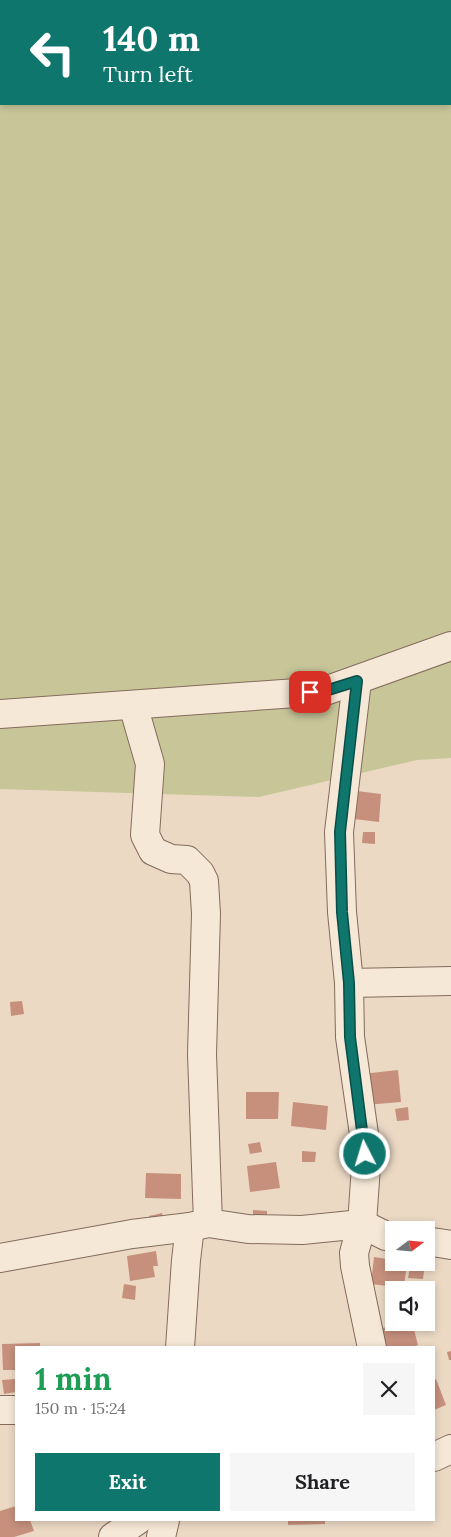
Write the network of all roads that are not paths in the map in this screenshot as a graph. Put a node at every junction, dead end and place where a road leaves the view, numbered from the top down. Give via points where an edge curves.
1 (451, 646) edge
2 (357, 681) junction
3 (133, 705) junction
4 (0, 714) edge
5 (451, 982) edge
6 (349, 983) junction
7 (362, 1224) junction
8 (199, 1225) junction
9 (385, 1236) edge
10 (435, 1242) edge
11 (451, 1245) edge
12 (0, 1258) edge
13 (180, 1346) edge
14 (372, 1346) edge
15 (0, 1410) edge
16 (15, 1410) edge
17 (451, 1449) edge
18 (435, 1457) edge
19 (137, 1521) edge
20 (165, 1521) edge
21 (113, 1537) edge
22 (161, 1537) edge

1 - 2 street
2 - 3 street via 325,691
2 - 6 street via 340,832 342,912
3 - 4 street
3 - 8 street via 150,764 145,835 153,850 171,859 187,860 204,881
5 - 6 street
6 - 7 street via 350,1037 365,1141
7 - 8 street via 302,1230
7 - 9 street
7 - 14 street via 354,1253 355,1266
8 - 12 street
8 - 13 street via 186,1260
10 - 11 street
15 - 16 street
17 - 18 street
19 - 21 street
20 - 22 street

